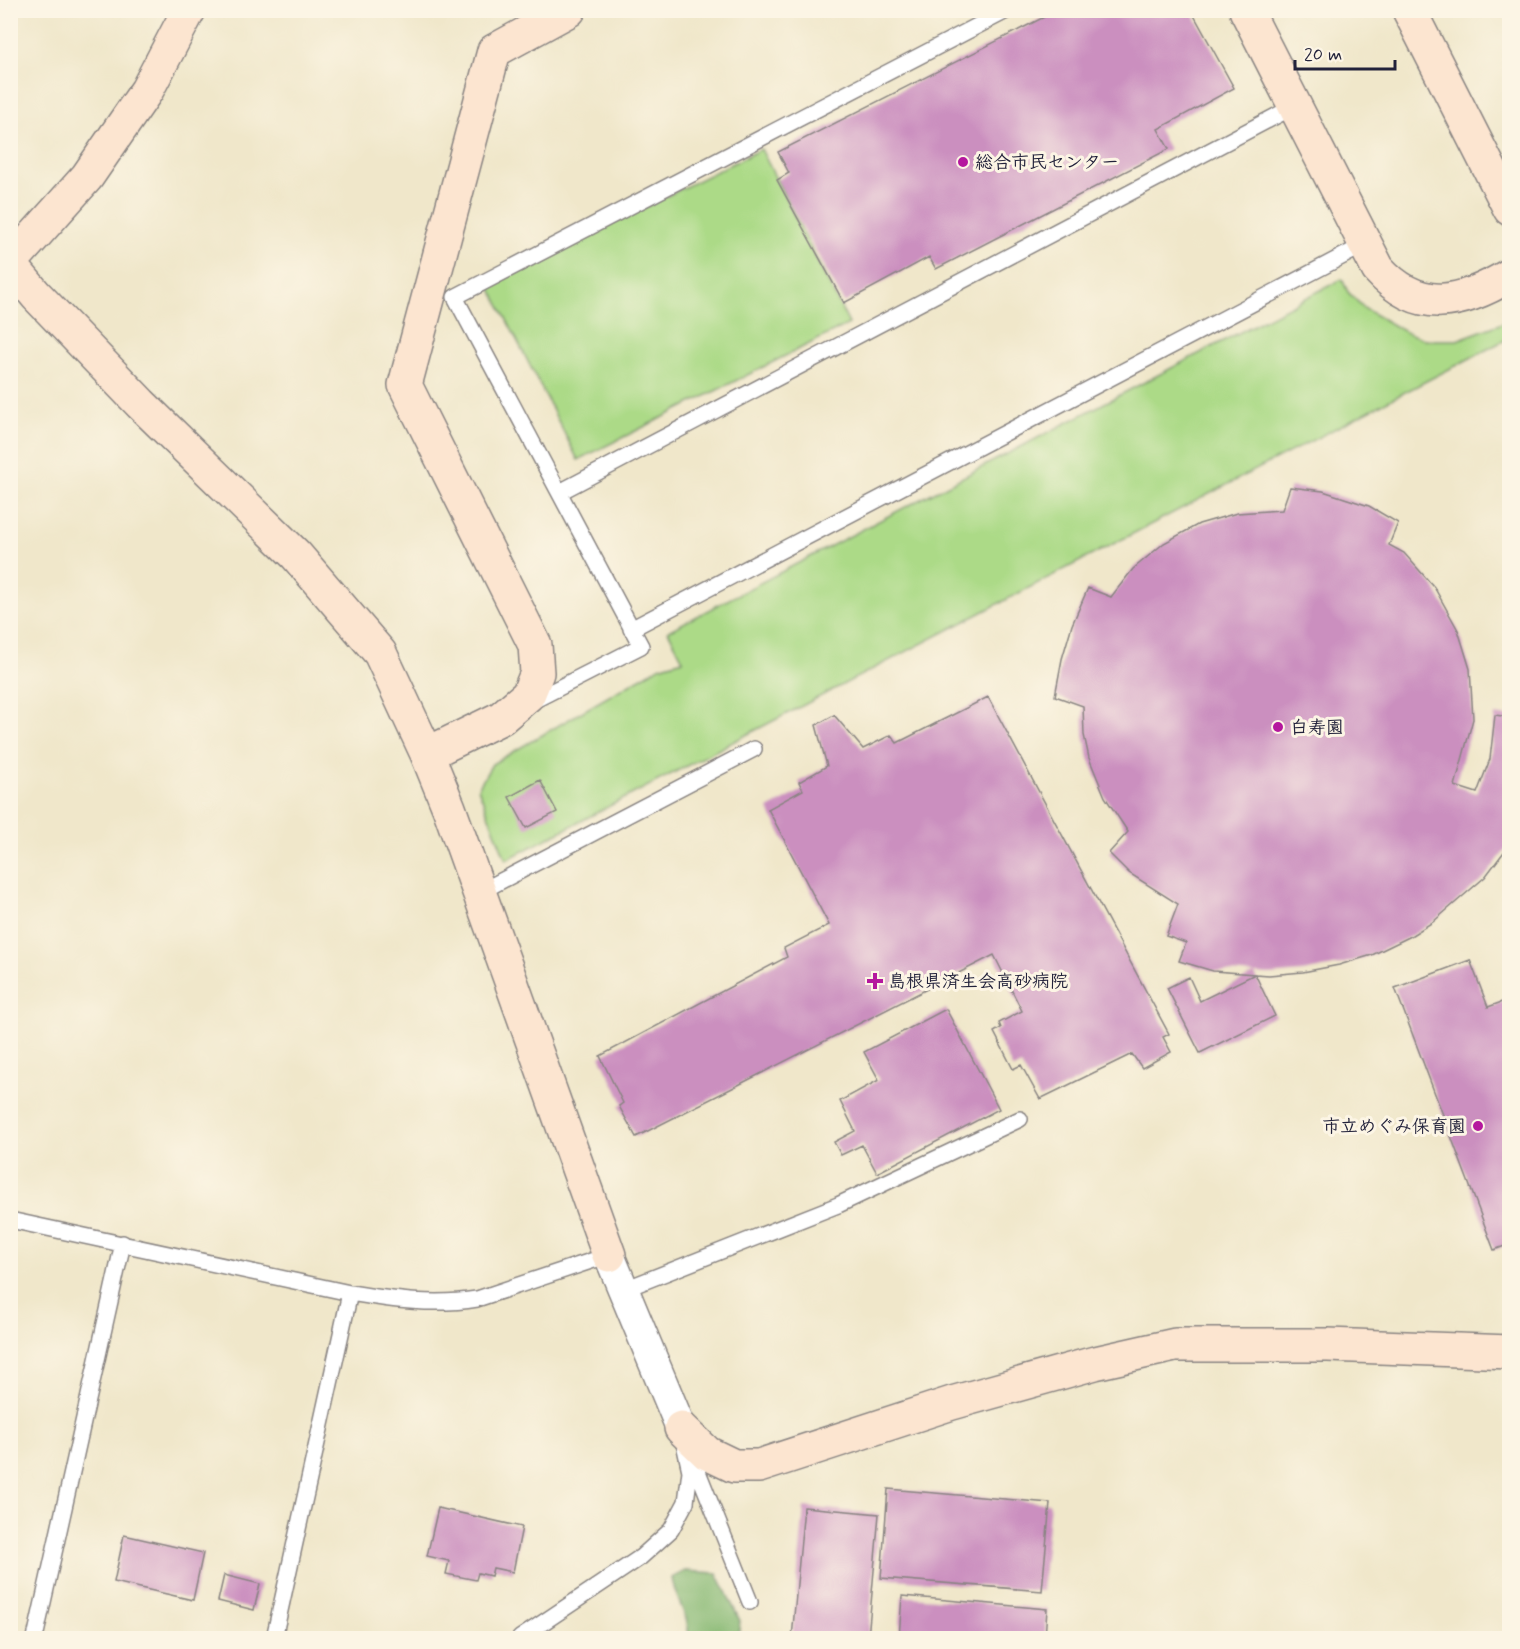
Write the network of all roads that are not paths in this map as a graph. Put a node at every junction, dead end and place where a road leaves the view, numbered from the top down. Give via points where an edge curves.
1 (189, 10) edge
2 (569, 10) edge
3 (1008, 10) edge
4 (1246, 10) edge
5 (1409, 10) edge
6 (1295, 106) junction
7 (1509, 209) edge
8 (1366, 244) junction
9 (10, 263) edge
10 (1509, 275) edge
11 (560, 492) junction
12 (631, 629) junction
13 (501, 718) junction
14 (754, 749) dead end
15 (427, 754) junction
16 (478, 893) junction
17 (1020, 1119) dead end
18 (10, 1220) edge
19 (123, 1243) junction
20 (609, 1256) junction
21 (625, 1289) junction
22 (350, 1293) junction
23 (1509, 1352) edge
24 (681, 1428) junction
25 (750, 1602) dead end
26 (35, 1638) edge
27 (274, 1638) edge
28 (520, 1638) edge

1 - 9 street via 147,90 87,177
2 - 13 street via 494,51 405,385 535,645 537,673 528,695
3 - 11 lane via 455,297
4 - 6 street
5 - 7 street
6 - 8 street
6 - 11 lane
8 - 10 street via 1378,269 1389,281 1410,295 1437,301 1473,295
8 - 12 lane
9 - 15 street via 141,404 296,555 380,654
11 - 12 lane
12 - 13 lane via 640,646
13 - 15 street
14 - 16 lane
15 - 16 street
16 - 20 street
17 - 21 lane via 838,1205
18 - 19 lane
19 - 22 lane
19 - 26 lane
20 - 21 street
20 - 22 lane via 455,1303 400,1301
21 - 24 street
22 - 27 lane
23 - 24 street via 1328,1345 1175,1345 952,1402 759,1466 734,1466 707,1453
24 - 25 lane
24 - 28 lane via 690,1471 686,1502 671,1530 641,1557

